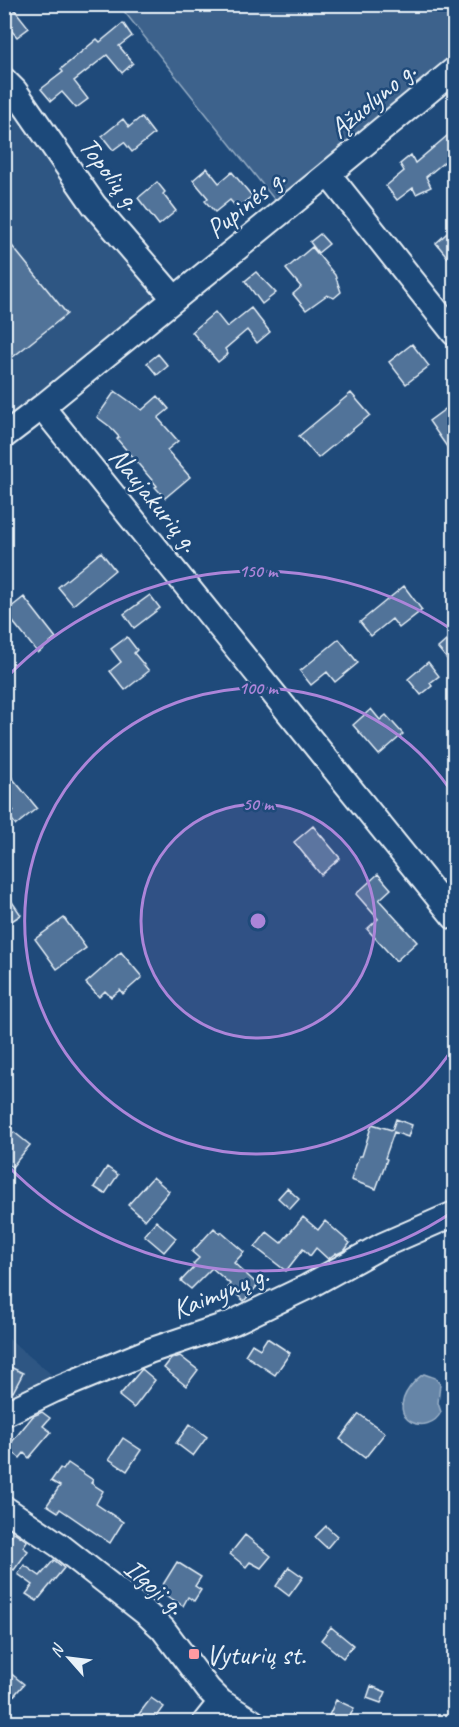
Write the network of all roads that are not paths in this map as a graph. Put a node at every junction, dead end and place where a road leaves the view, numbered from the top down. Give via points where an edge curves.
1 (454, 70) edge
2 (4, 80) edge
3 (328, 174) junction
4 (174, 298) junction
5 (454, 333) edge
6 (42, 407) junction
7 (4, 436) edge
8 (454, 916) edge
9 (454, 1214) edge
10 (4, 1414) edge
11 (4, 1508) edge
12 (221, 1702) junction
13 (205, 1722) edge
14 (253, 1722) edge

1 - 3 street, Ąžuolyno g.
2 - 4 street, Topolių g. via 94,205
3 - 4 street, Pupinės g.
3 - 5 street, Pupinės g.
4 - 6 street, Pupinės g.
6 - 7 street
6 - 8 street, Naujakurių g.
9 - 10 street, Kaimynų g. via 383,1245 232,1323 149,1351
11 - 12 street, Ilgoji g. via 147,1614
12 - 13 street
12 - 14 street, Ilgoji g.

